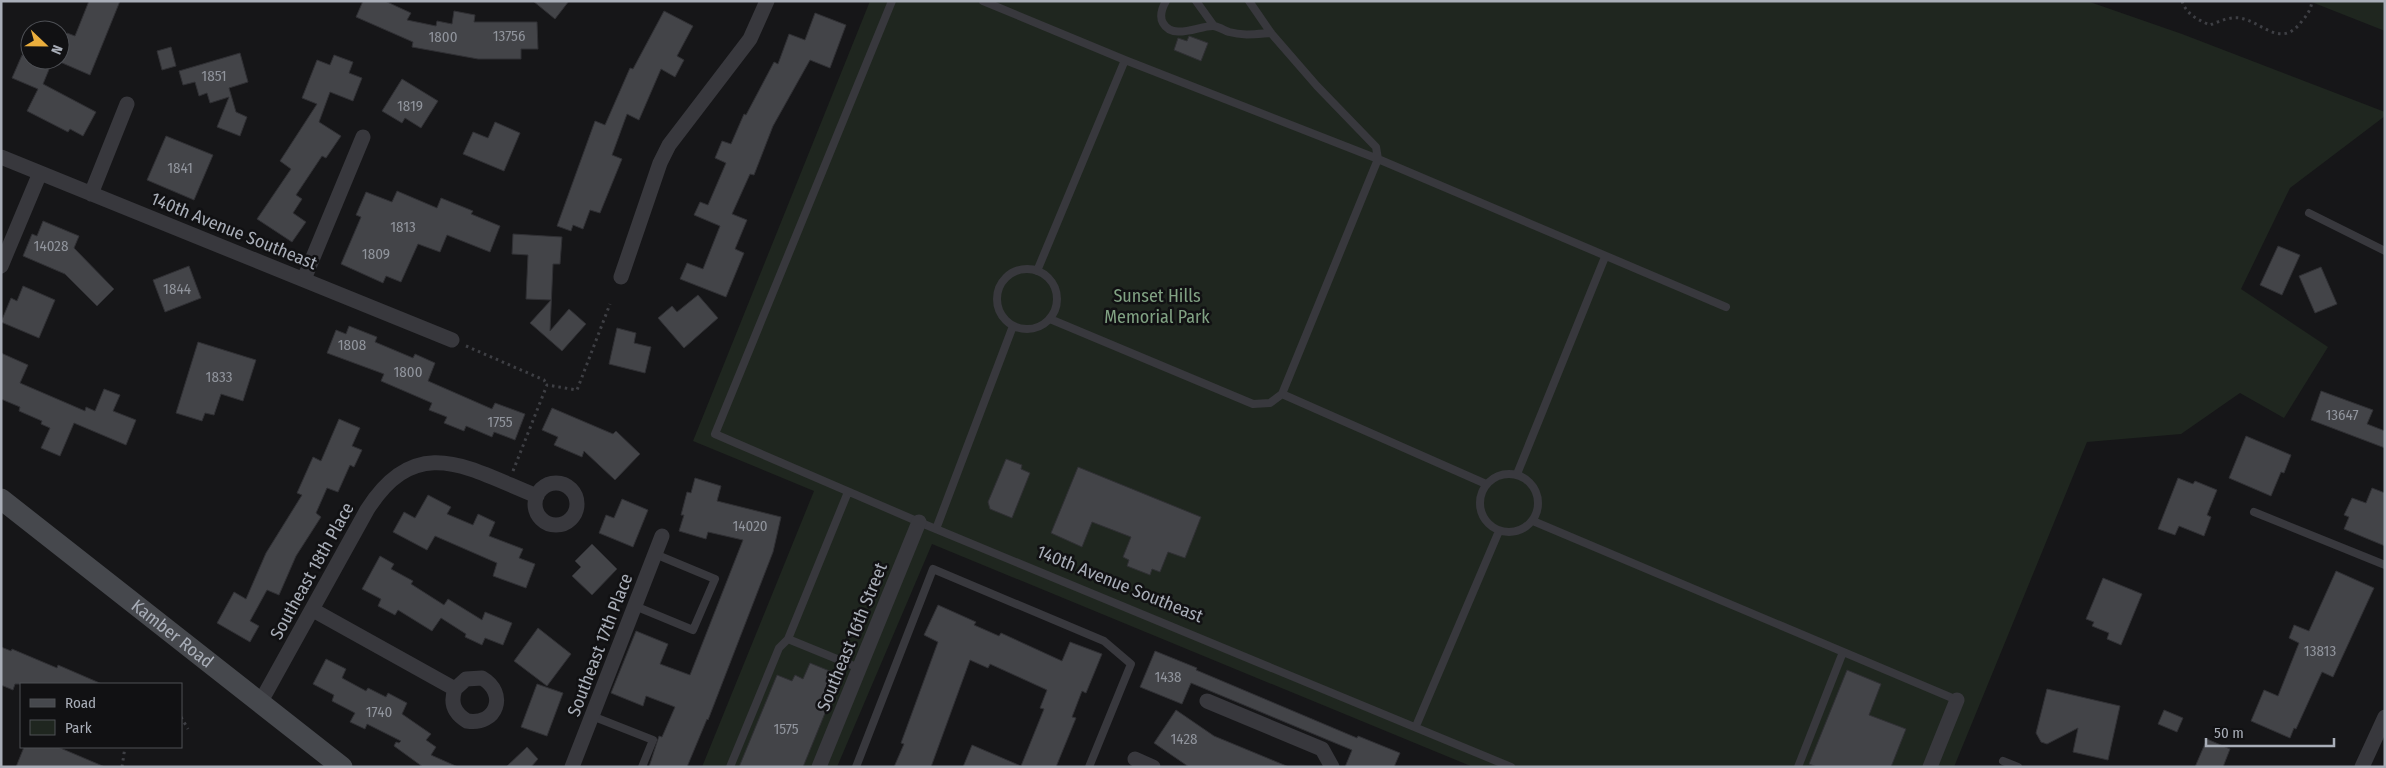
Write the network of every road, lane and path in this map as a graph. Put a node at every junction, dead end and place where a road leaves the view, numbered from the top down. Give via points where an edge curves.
1 (767, 1) edge
2 (892, 1) edge
3 (983, 1) edge
4 (1166, 1) edge
5 (1196, 1) edge
6 (1249, 1) edge
7 (2182, 1) edge
8 (2312, 1) edge
9 (1214, 26) junction
10 (1271, 33) junction
11 (1126, 60) junction
12 (127, 104) dead end
13 (363, 137) dead end
14 (1, 158) edge
15 (1378, 159) junction
16 (40, 173) junction
17 (91, 194) junction
18 (2309, 213) dead end
19 (2385, 251) edge
20 (1605, 257) junction
21 (1, 266) edge
22 (1037, 271) junction
23 (621, 277) dead end
24 (304, 279) junction
25 (610, 304) dead end
26 (1726, 307) dead end
27 (1050, 319) junction
28 (1013, 326) junction
29 (452, 340) joint
30 (547, 385) junction
31 (1282, 394) junction
32 (511, 474) dead end
33 (1517, 474) junction
34 (1486, 484) junction
35 (848, 492) junction
36 (537, 496) dead end
37 (1, 499) edge
38 (2254, 512) dead end
39 (1533, 521) junction
40 (920, 522) junction
41 (936, 529) junction
42 (1499, 531) junction
43 (662, 536) dead end
44 (655, 554) junction
45 (2385, 565) edge
46 (635, 606) junction
47 (312, 610) junction
48 (788, 639) junction
49 (1843, 652) junction
50 (859, 668) junction
51 (455, 689) dead end
52 (1957, 700) joint
53 (1207, 701) dead end
54 (260, 704) junction
55 (592, 716) junction
56 (2385, 717) edge
57 (182, 719) edge
58 (1416, 726) junction
59 (188, 729) dead end
60 (124, 748) edge
61 (1135, 759) dead end
62 (2003, 761) dead end
63 (122, 767) edge
64 (342, 767) edge
65 (572, 767) edge
66 (642, 767) edge
67 (730, 767) edge
68 (819, 767) edge
69 (856, 767) edge
70 (1089, 767) edge
71 (1153, 767) edge
72 (1332, 767) edge
73 (1511, 767) edge
74 (1798, 767) edge
75 (1930, 767) edge
76 (2018, 767) edge
77 (2362, 767) edge

1 - 23 street via 750,39 669,145
2 - 35 lane, 140th Avenue Southeast via 715,434
3 - 11 lane
4 - 9 lane via 1161,20 1169,29 1189,31
5 - 9 lane
6 - 10 lane
7 - 8 path via 2195,18 2210,25 2229,18 2244,18 2267,31 2284,34 2297,28 2312,9
9 - 10 lane via 1244,35
10 - 15 lane via 1365,134 1376,147
11 - 15 lane
11 - 22 lane
12 - 17 street
13 - 24 street
14 - 16 street, 140th Avenue Southeast
15 - 20 lane
15 - 31 lane
16 - 17 street, 140th Avenue Southeast
16 - 21 street
17 - 24 street, 140th Avenue Southeast
18 - 19 lane
20 - 26 lane
20 - 33 lane
22 - 27 lane via 1056,291 1055,310
22 - 28 lane via 1027,270 1009,276 998,292 1000,311
24 - 29 street, 140th Avenue Southeast
25 - 30 path via 577,390
27 - 28 lane via 1033,329
27 - 31 lane via 1253,404 1270,403
28 - 41 lane
29 - 30 path via 544,380
30 - 32 path
31 - 34 lane
33 - 34 lane via 1500,475
33 - 39 lane via 1526,478 1538,494 1539,503
34 - 42 lane via 1480,511
35 - 40 lane, 140th Avenue Southeast
35 - 48 lane
36 - 47 street, Southeast 18th Place via 445,462 409,467 378,492
37 - 54 street, Kamber Road
38 - 45 lane
39 - 42 lane via 1517,532
39 - 49 lane
40 - 41 lane, 140th Avenue Southeast
40 - 50 street, Southeast 16th Street
41 - 58 lane, 140th Avenue Southeast
42 - 58 lane
43 - 44 street, Southeast 17th Place
44 - 46 street, Southeast 17th Place
44 - 46 lane via 715,579 693,630
46 - 55 street, Southeast 17th Place
47 - 51 street
47 - 54 street, Southeast 18th Place
48 - 50 lane
48 - 67 lane via 779,648
49 - 52 lane
49 - 74 lane
50 - 68 street, Southeast 16th Street
52 - 75 street
53 - 72 street via 1322,750
54 - 64 street, Kamber Road
55 - 65 street, Southeast 17th Place
55 - 66 lane via 653,740
56 - 77 street
57 - 59 path
58 - 73 lane, 140th Avenue Southeast
60 - 63 path
61 - 71 street
62 - 76 lane
69 - 70 lane via 933,569 1104,641 1131,664

